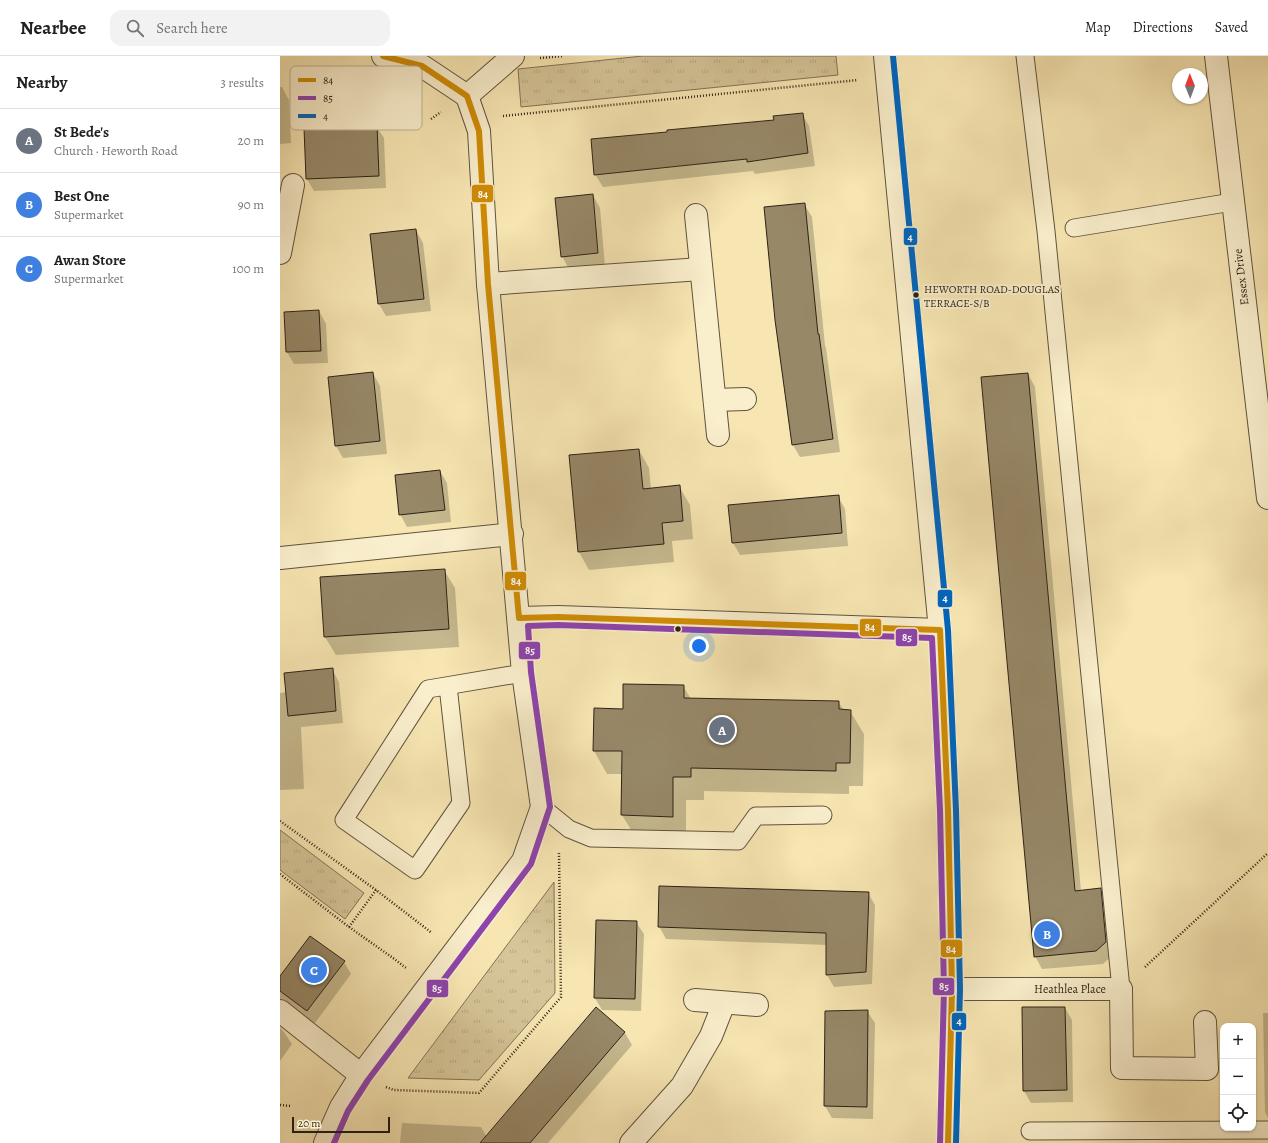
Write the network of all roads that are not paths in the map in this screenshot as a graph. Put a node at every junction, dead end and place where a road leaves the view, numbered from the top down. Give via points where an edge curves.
1 (383, 56) edge
2 (513, 56) edge
3 (1025, 56) edge
4 (1216, 56) edge
5 (886, 66) edge
6 (467, 96) junction
7 (293, 185) dead end
8 (1232, 202) junction
9 (696, 215) dead end
10 (1074, 228) dead end
11 (280, 253) edge
12 (702, 269) junction
13 (488, 284) junction
14 (745, 399) dead end
15 (715, 400) junction
16 (718, 435) dead end
17 (1268, 498) edge
18 (512, 534) junction
19 (280, 558) edge
20 (519, 618) junction
21 (940, 630) junction
22 (523, 673) junction
23 (448, 686) junction
24 (542, 807) junction
25 (823, 814) dead end
26 (952, 989) junction
27 (1121, 989) junction
28 (695, 1000) dead end
29 (724, 1003) junction
30 (757, 1005) dead end
31 (280, 1011) edge
32 (1205, 1022) dead end
33 (361, 1075) junction
34 (1268, 1130) edge
35 (1030, 1131) dead end
36 (326, 1143) edge
37 (630, 1143) edge
38 (948, 1143) edge

1 - 6 street via 422,66
2 - 6 street
3 - 27 lane via 1046,231
4 - 8 street, Essex Drive
5 - 21 street
6 - 13 street via 479,131
7 - 11 street
8 - 10 lane
8 - 17 street, Essex Drive
9 - 12 street
12 - 13 street
12 - 15 street
13 - 18 street
14 - 15 street
15 - 16 street
18 - 19 street
18 - 20 street
20 - 21 street via 558,617
20 - 22 street
21 - 26 street
22 - 23 lane
22 - 24 street
23 - 23 lane via 428,689 344,820 415,870 461,803
24 - 25 lane via 569,829 592,838 738,841 756,816
24 - 33 street via 523,861
26 - 27 street, Heathlea Place
26 - 38 street
27 - 32 street, Heathlea Place via 1122,1068 1207,1068
28 - 29 street
29 - 30 street
29 - 37 street via 711,1036 682,1086
31 - 33 street
33 - 36 street via 341,1107
34 - 35 lane

